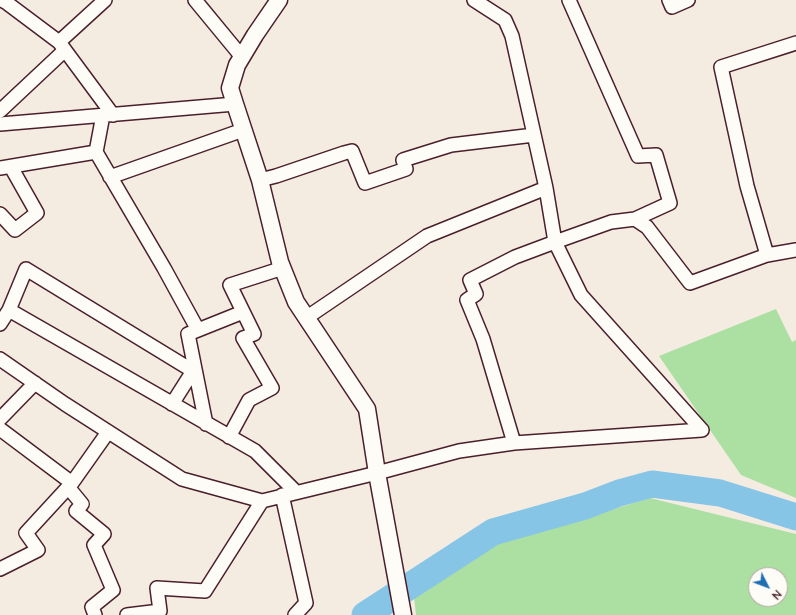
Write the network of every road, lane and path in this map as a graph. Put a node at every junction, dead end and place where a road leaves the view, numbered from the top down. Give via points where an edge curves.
1 (2, 0) edge
2 (105, 0) edge
3 (196, 0) edge
4 (279, 0) edge
5 (475, 0) edge
6 (569, 0) edge
7 (669, 0) edge
8 (688, 0) edge
9 (796, 43) edge
10 (62, 46) junction
11 (242, 57) junction
12 (235, 104) junction
13 (0, 111) edge
14 (108, 115) junction
15 (0, 124) edge
16 (243, 130) junction
17 (534, 135) junction
18 (96, 152) junction
19 (5, 168) edge
20 (110, 178) junction
21 (260, 180) junction
22 (546, 188) junction
23 (0, 214) edge
24 (635, 220) junction
25 (555, 242) junction
26 (796, 250) edge
27 (767, 255) junction
28 (283, 268) junction
29 (9, 310) junction
30 (243, 312) junction
31 (306, 318) junction
32 (0, 324) edge
33 (198, 330) junction
34 (0, 359) edge
35 (35, 383) junction
36 (172, 404) junction
37 (0, 419) edge
38 (206, 424) junction
39 (0, 429) edge
40 (108, 432) junction
41 (229, 437) junction
42 (514, 443) junction
43 (377, 473) junction
44 (70, 485) junction
45 (296, 492) junction
46 (282, 495) junction
47 (262, 500) junction
48 (0, 569) edge
49 (403, 612) edge
50 (95, 615) edge
51 (126, 615) edge
52 (295, 615) edge

1 - 10 street
2 - 10 street
3 - 11 street
4 - 11 street
5 - 17 street via 505,20 512,36
6 - 24 street via 638,156 656,155 670,203
7 - 8 street via 672,7
9 - 27 street via 721,66 748,186
10 - 13 street
10 - 14 street
11 - 12 street via 230,88
12 - 14 street
12 - 16 street
14 - 15 street
14 - 18 street
16 - 20 street
16 - 21 street
17 - 21 street via 451,146 403,160 406,169 365,183 352,151
17 - 22 street
18 - 19 street
18 - 20 street
19 - 23 street via 37,213 15,230
20 - 33 street
21 - 28 street
22 - 25 street
22 - 31 street via 427,236
24 - 25 street via 611,222
24 - 27 street via 647,227 690,283
25 - 42 street via 515,257 470,280 476,294 467,300 483,339
25 - 42 street via 581,295 702,430
26 - 27 street
28 - 30 street via 230,285
28 - 31 street via 296,302
29 - 32 street
29 - 36 street
29 - 36 street via 26,268 193,371
30 - 33 street
30 - 41 street via 254,334 243,338 272,388 249,400
31 - 43 street via 367,409
33 - 38 street via 188,334
34 - 35 street
35 - 37 street
35 - 40 street
36 - 38 street
38 - 41 street
39 - 44 street
40 - 44 street
40 - 47 street via 182,479
41 - 45 street via 255,451
42 - 43 street via 459,451
43 - 45 street
43 - 49 street
44 - 48 street via 26,533 38,550
44 - 50 street via 82,504 76,511 104,534 94,544 112,590 92,607
45 - 46 street
46 - 47 street
46 - 52 street via 306,603
47 - 51 street via 205,590 157,588 160,611

